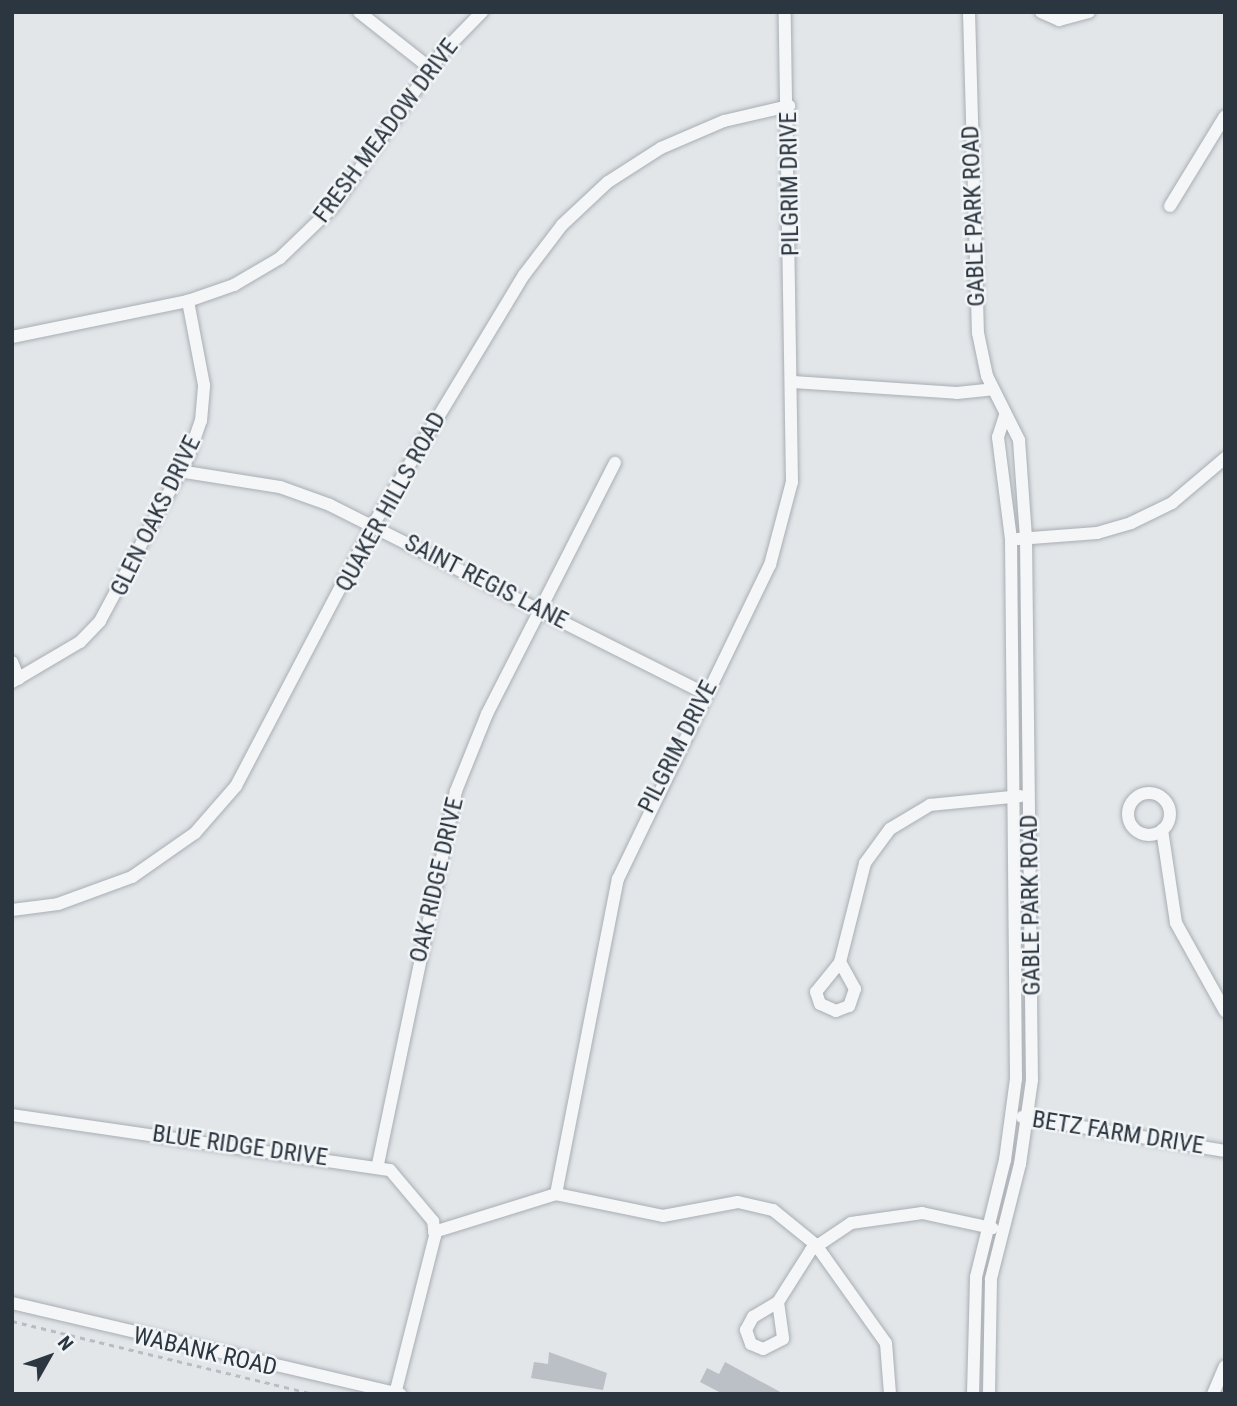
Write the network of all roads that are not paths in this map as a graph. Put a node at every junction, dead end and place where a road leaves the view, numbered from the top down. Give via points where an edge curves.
1 (359, 12) edge
2 (482, 12) edge
3 (785, 12) edge
4 (969, 12) edge
5 (1041, 12) edge
6 (1089, 12) edge
7 (430, 68) junction
8 (789, 106) junction
9 (1225, 116) edge
10 (1170, 206) dead end
11 (188, 301) junction
12 (12, 337) edge
13 (793, 382) junction
14 (993, 389) junction
15 (1006, 415) junction
16 (1225, 458) edge
17 (615, 463) dead end
18 (179, 471) junction
19 (373, 525) junction
20 (1026, 538) junction
21 (1011, 539) junction
22 (540, 609) junction
23 (12, 662) edge
24 (16, 680) edge
25 (705, 694) junction
26 (1013, 796) junction
27 (1029, 796) junction
28 (1162, 830) dead end
29 (12, 910) edge
30 (840, 962) dead end
31 (1225, 1010) edge
32 (12, 1115) edge
33 (1012, 1116) junction
34 (1028, 1118) junction
35 (1225, 1151) edge
36 (378, 1164) junction
37 (556, 1194) junction
38 (987, 1226) junction
39 (1002, 1230) junction
40 (434, 1232) junction
41 (816, 1245) junction
42 (12, 1303) edge
43 (778, 1303) dead end
44 (1225, 1366) edge
45 (397, 1393) edge
46 (890, 1394) edge
47 (973, 1394) edge
48 (989, 1394) edge
49 (1213, 1394) edge

1 - 7 street
2 - 7 street, FRESH MEADOW DRIVE
3 - 8 street, PILGRIM DRIVE
4 - 14 street, GABLE PARK ROAD via 978,333
5 - 6 street via 1059,20
7 - 11 street, FRESH MEADOW DRIVE via 308,234 249,278
8 - 13 street, PILGRIM DRIVE
8 - 19 street, QUAKER HILLS ROAD via 724,121 661,148 577,210 524,275
9 - 10 street
11 - 12 street, FRESH MEADOW DRIVE
11 - 18 street, GLEN OAKS DRIVE via 204,402
13 - 14 street via 957,393
13 - 25 street, PILGRIM DRIVE via 795,449 781,535
14 - 15 street, GABLE PARK ROAD
15 - 20 street, GABLE PARK ROAD via 1020,440
15 - 21 street, GABLE PARK ROAD via 998,437
16 - 20 street via 1153,514 1097,533
17 - 22 street, OAK RIDGE DRIVE
18 - 19 street, SAINT REGIS LANE via 280,487
18 - 24 street, GLEN OAKS DRIVE via 124,585 100,621 80,642
19 - 22 street, SAINT REGIS LANE
19 - 29 street, QUAKER HILLS ROAD via 262,746 216,810 132,877 58,904
20 - 21 street
20 - 27 street, GABLE PARK ROAD
21 - 26 street, GABLE PARK ROAD
22 - 25 street, SAINT REGIS LANE
22 - 36 street, OAK RIDGE DRIVE via 456,791
23 - 24 street
25 - 37 street, PILGRIM DRIVE via 618,879
26 - 27 street
26 - 30 street via 930,805 890,829 865,863
26 - 33 street, GABLE PARK ROAD
27 - 34 street, GABLE PARK ROAD via 1033,1027
28 - 31 street via 1176,923
32 - 36 street, BLUE RIDGE DRIVE
33 - 34 street, BETZ FARM DRIVE
33 - 38 street, GABLE PARK ROAD
34 - 35 street, BETZ FARM DRIVE
34 - 39 street, GABLE PARK ROAD
36 - 40 street via 414,1196
37 - 40 street
37 - 41 street via 663,1216 730,1203 755,1205 785,1217
38 - 39 street
38 - 41 street via 895,1212 851,1223
38 - 47 street, GABLE PARK ROAD via 972,1318
39 - 48 street, GABLE PARK ROAD via 987,1319
40 - 45 street
41 - 43 street
41 - 46 street via 886,1343
42 - 45 street, WABANK ROAD
44 - 49 street

